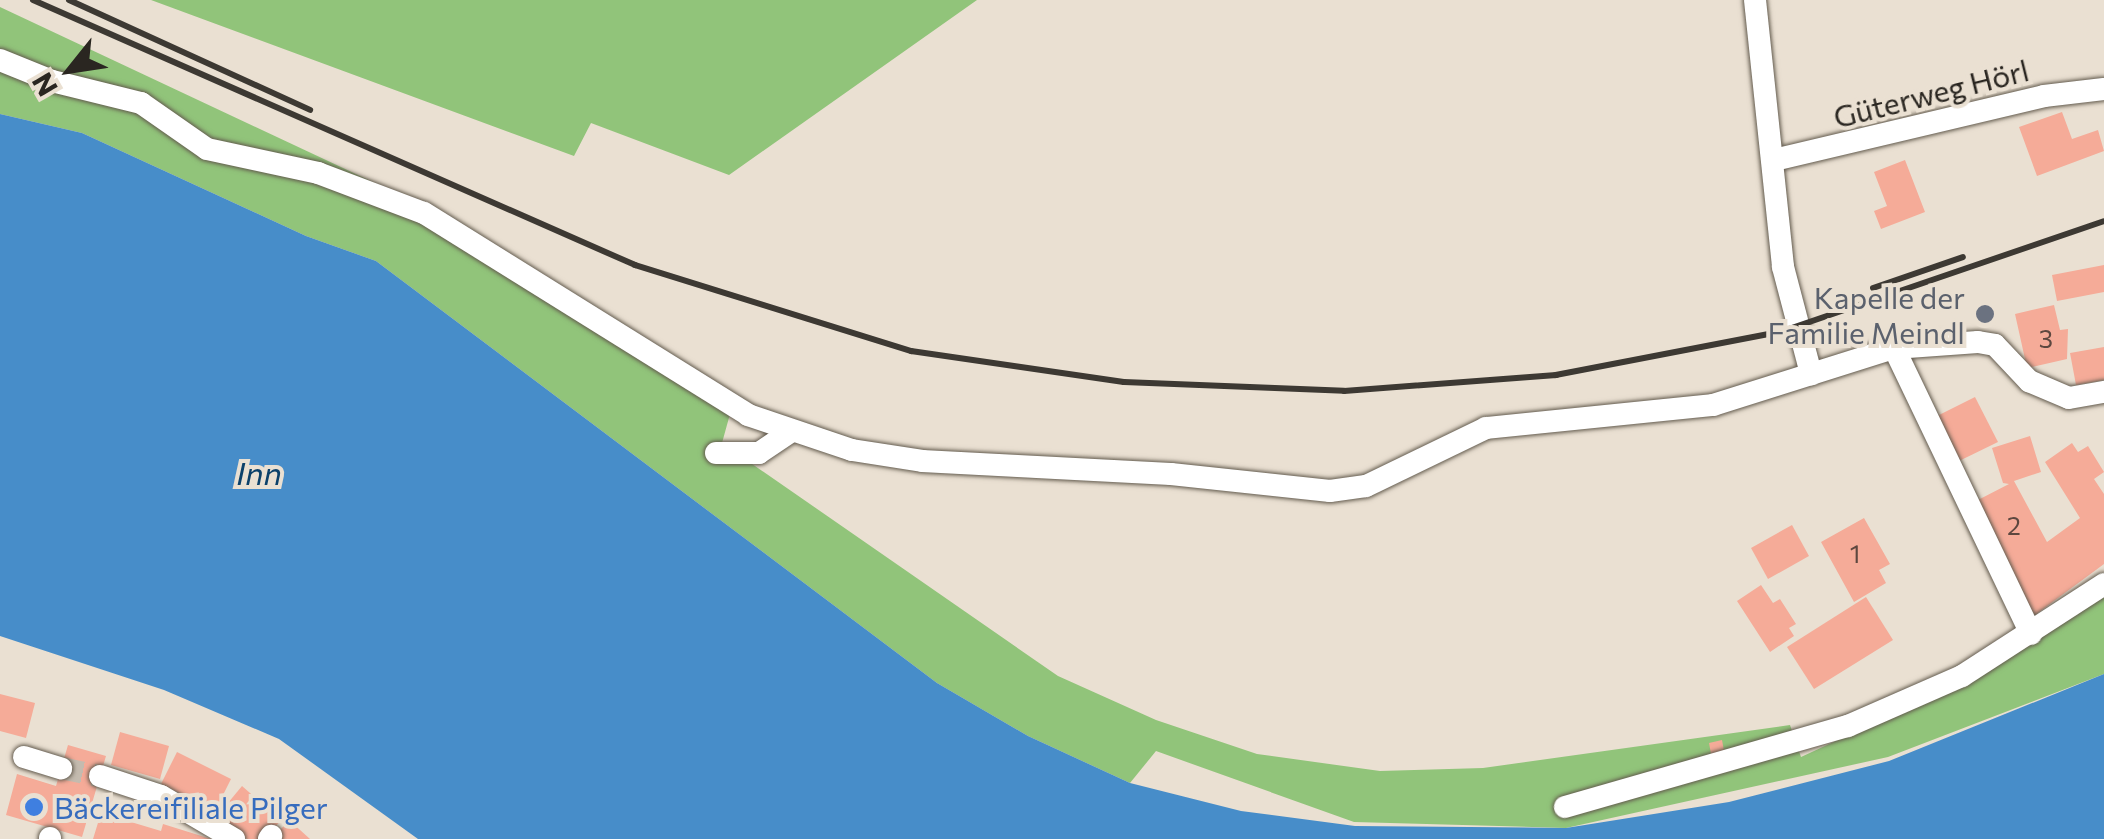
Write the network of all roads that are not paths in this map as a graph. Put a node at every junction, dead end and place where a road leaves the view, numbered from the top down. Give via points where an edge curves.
1 (1755, 0) edge
2 (0, 60) edge
3 (2104, 90) edge
4 (1774, 160) junction
5 (1894, 348) junction
6 (1811, 374) junction
7 (2104, 392) edge
8 (792, 431) junction
9 (716, 452) dead end
10 (2104, 584) edge
11 (2032, 634) junction
12 (24, 757) dead end
13 (61, 768) tunnel mouth
14 (100, 776) tunnel mouth
15 (1566, 807) dead end
16 (234, 839) edge

1 - 4 street
2 - 8 street via 141,103 207,149 318,173 424,212 696,386
3 - 4 street, Güterweg Hörl via 2044,96
4 - 6 street via 1783,267
5 - 6 street
5 - 7 street via 1994,345 2042,387 2069,398
5 - 11 street
6 - 8 street via 1714,405 1486,428 1366,486 1330,491 1170,474 922,461
8 - 9 street via 759,453
10 - 11 street
11 - 15 street via 1962,676 1848,726
12 - 13 street
14 - 16 street via 161,796

